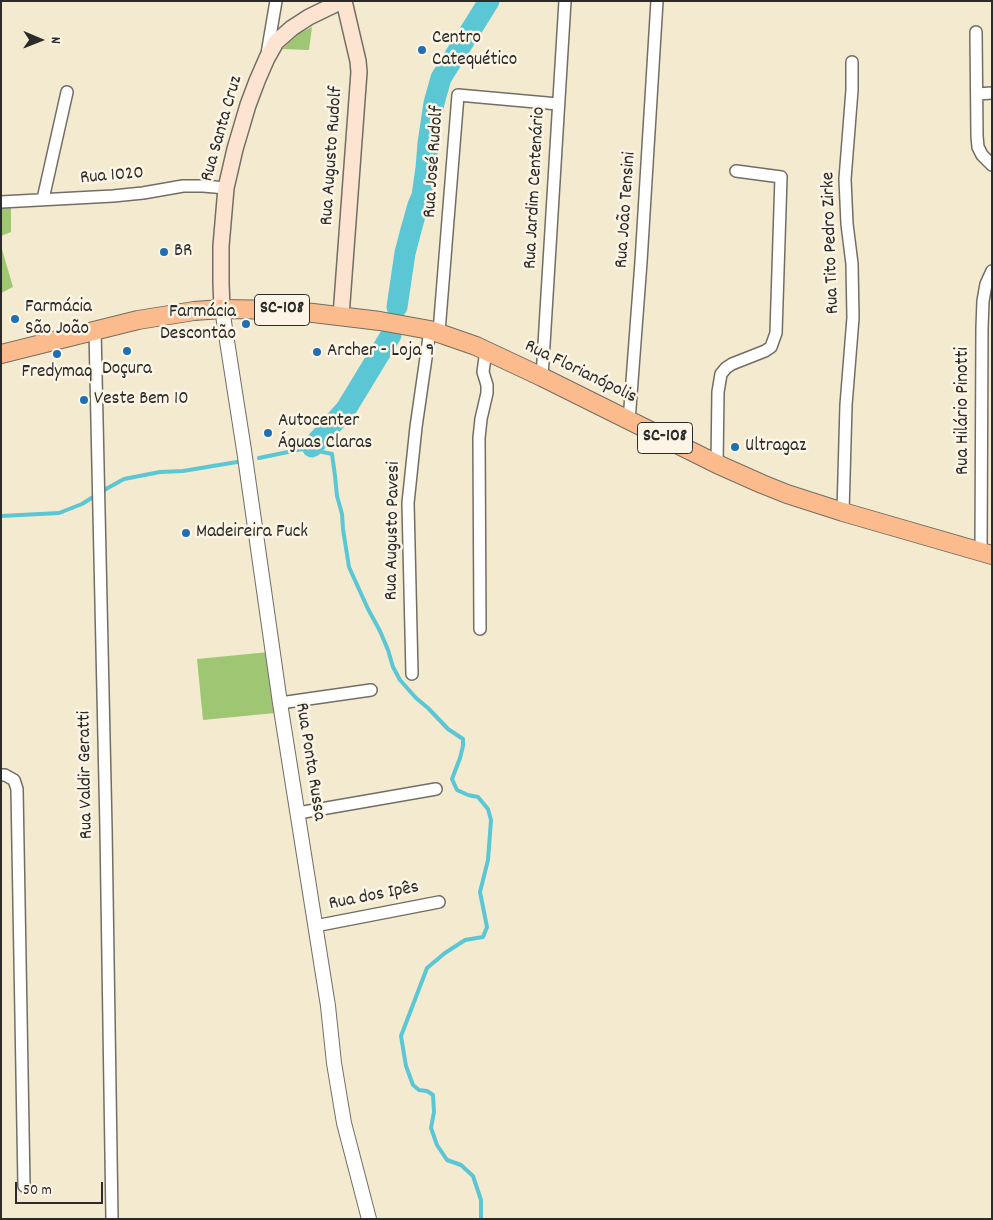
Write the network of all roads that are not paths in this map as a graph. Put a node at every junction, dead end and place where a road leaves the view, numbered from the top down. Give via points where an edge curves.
1 (276, 1) edge
2 (343, 1) edge
3 (565, 1) edge
4 (657, 1) edge
5 (976, 32) dead end
6 (267, 58) junction
7 (852, 62) dead end
8 (67, 92) dead end
9 (977, 94) junction
10 (992, 94) edge
11 (558, 104) junction
12 (992, 166) edge
13 (736, 172) dead end
14 (226, 188) junction
15 (43, 199) junction
16 (1, 202) edge
17 (992, 271) edge
18 (992, 302) edge
19 (222, 309) junction
20 (341, 316) junction
21 (982, 328) junction
22 (95, 330) junction
23 (434, 331) junction
24 (486, 350) junction
25 (1, 354) edge
26 (542, 377) junction
27 (629, 421) junction
28 (717, 464) junction
29 (843, 512) junction
30 (986, 553) edge
31 (480, 629) dead end
32 (412, 674) dead end
33 (371, 690) dead end
34 (280, 703) junction
35 (1, 775) edge
36 (436, 789) dead end
37 (298, 813) junction
38 (439, 902) dead end
39 (315, 926) junction
40 (24, 1186) dead end
41 (112, 1219) edge
42 (369, 1219) edge

1 - 6 street
2 - 6 main road, Rua Santa Cruz via 292,28 276,42
2 - 20 main road, Rua Augusto Rudolf via 359,77
3 - 11 street, Rua Jardim Centenário
4 - 27 street, Rua João Tensini
5 - 9 street
6 - 14 main road, Rua Santa Cruz via 248,105
7 - 29 street, Rua Tito Pedro Zirke via 844,179 853,310
8 - 15 street
9 - 10 street
9 - 12 street via 978,147
11 - 23 street, Rua José Rudolf via 458,95
11 - 26 street, Rua Jardim Centenário
13 - 28 street via 781,177 776,333 771,347 732,364 721,374
14 - 15 street, Rua 1020 via 183,186 113,196
14 - 19 main road, Rua Santa Cruz via 221,246
15 - 16 street, Rua 1020
17 - 21 street, Rua Hilário Pinotti via 986,284
18 - 21 street
19 - 20 main road, Rua Florianópolis / SC-108 via 285,310
19 - 22 main road, SC-108 via 169,314
19 - 34 street, Rua Ponta Russa
20 - 23 main road, Rua Florianópolis / SC-108
21 - 30 street, Rua Hilário Pinotti
22 - 25 main road, SC-108
22 - 41 street, Rua Valdir Geratti
23 - 24 main road, Rua Florianópolis / SC-108
23 - 32 street, Rua Augusto Pavesi via 416,427 408,503
24 - 26 main road, Rua Florianópolis / SC-108
24 - 31 street via 483,372 487,393 479,438
26 - 27 main road, Rua Florianópolis / SC-108
27 - 28 main road, Rua Florianópolis / SC-108
28 - 29 main road, Rua Florianópolis / SC-108 via 787,494
29 - 30 main road, Rua Florianópolis / SC-108
33 - 34 street
34 - 37 street, Rua Ponta Russa
35 - 40 street via 14,780 17,789
36 - 37 street
37 - 39 street, Rua Ponta Russa
38 - 39 street, Rua dos Ipês
39 - 42 street, Rua Ponta Russa via 344,1123

